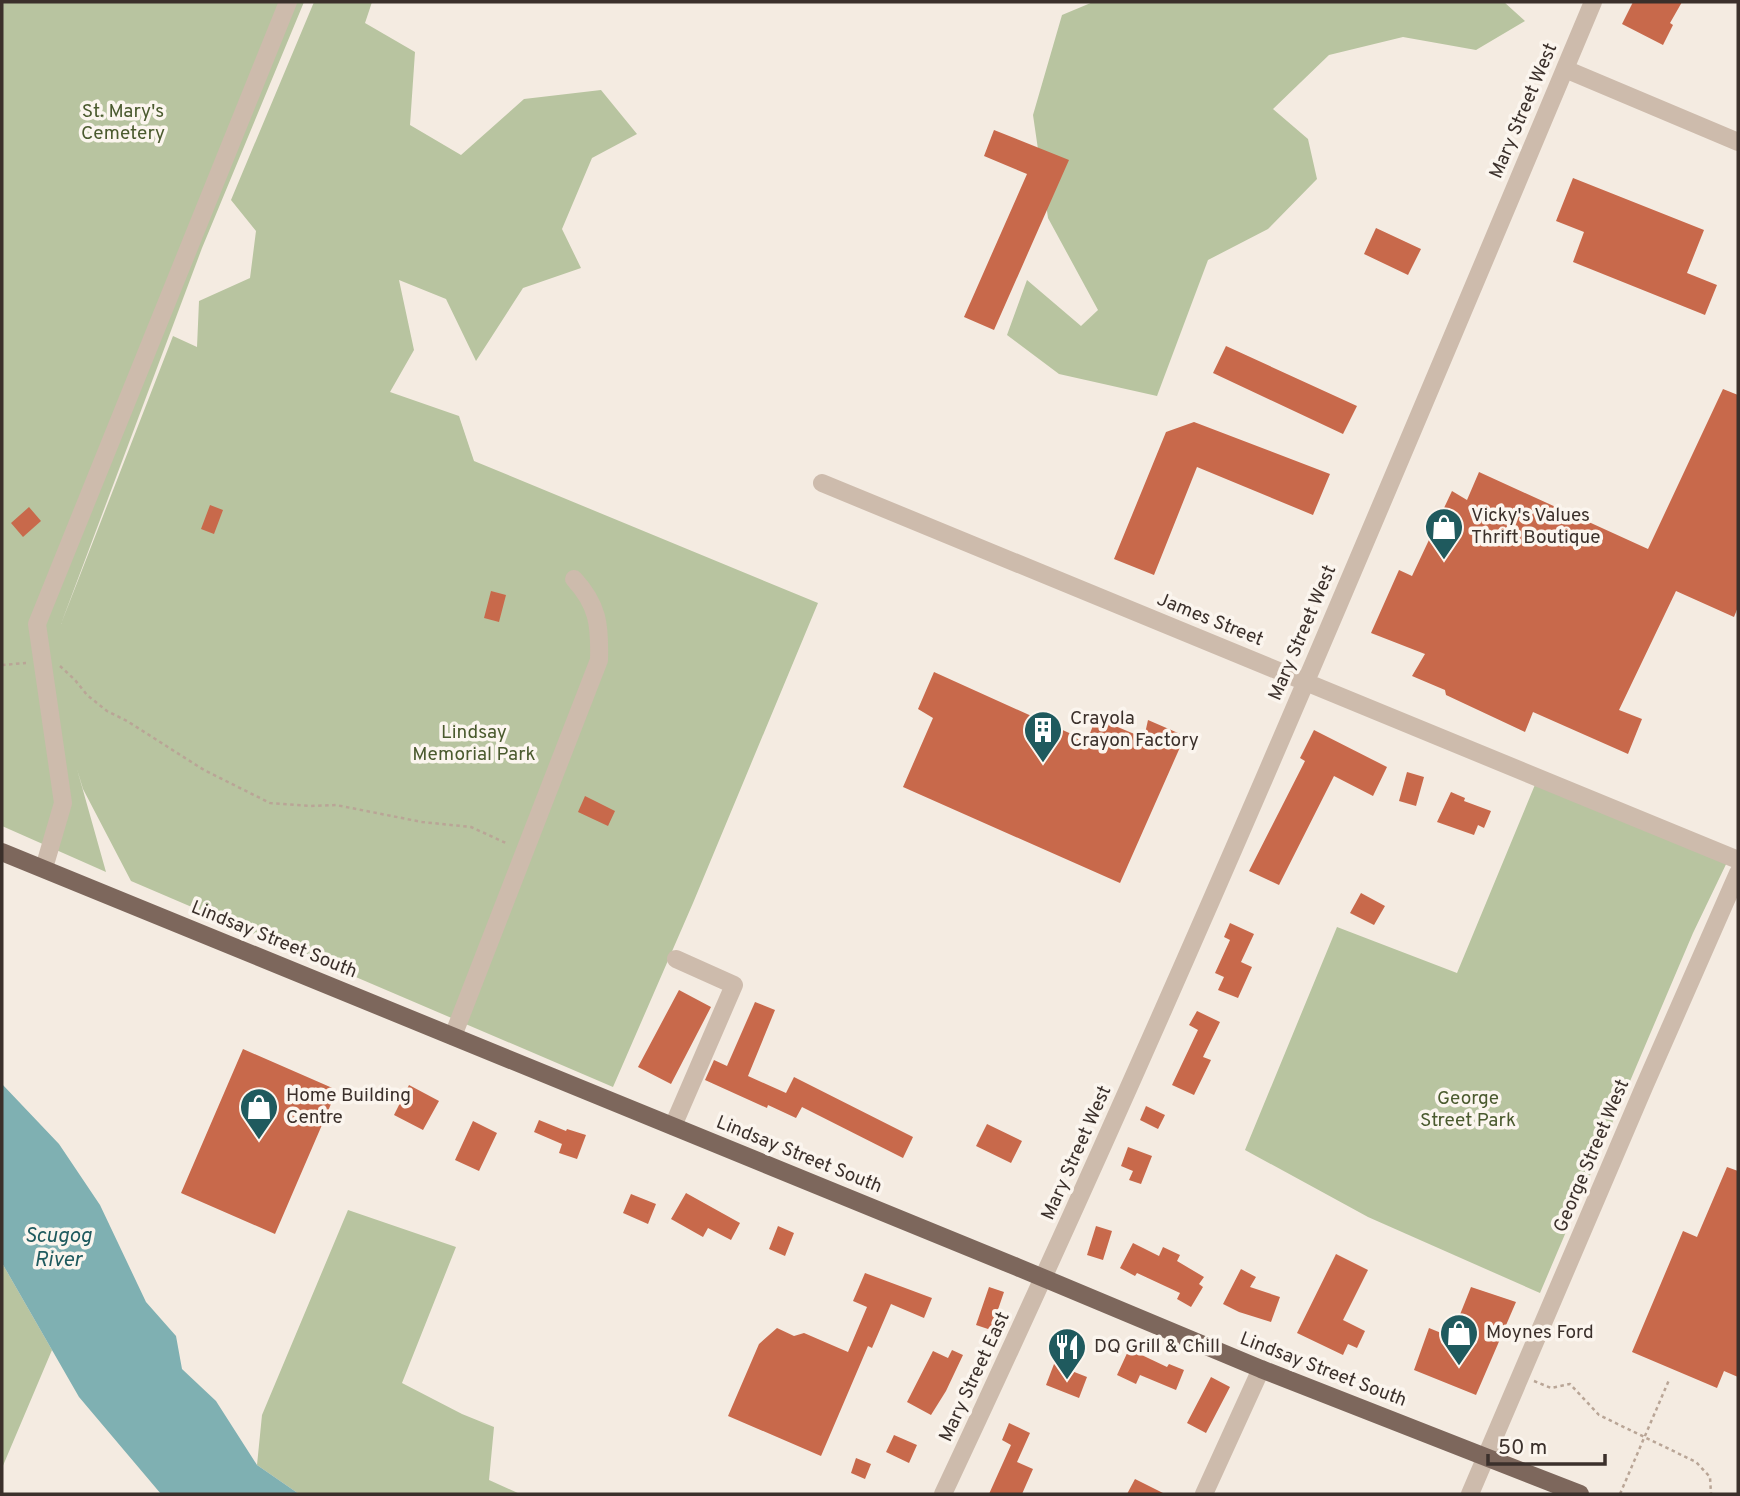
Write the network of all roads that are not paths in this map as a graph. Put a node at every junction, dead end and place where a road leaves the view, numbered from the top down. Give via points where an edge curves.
1 (288, 2) edge
2 (1593, 2) edge
3 (1565, 69) junction
4 (1738, 142) edge
5 (822, 483) dead end
6 (574, 579) dead end
7 (1306, 682) junction
8 (2, 852) edge
9 (1738, 860) edge
10 (44, 868) junction
11 (1738, 873) edge
12 (676, 959) dead end
13 (453, 1036) junction
14 (673, 1126) junction
15 (1045, 1278) junction
16 (1261, 1369) junction
17 (1487, 1457) junction
18 (943, 1494) edge
19 (1204, 1494) edge
20 (1470, 1494) edge
21 (1580, 1494) edge

1 - 10 street via 37,624 63,803
2 - 3 street, Mary Street West
3 - 4 street
3 - 7 street, Mary Street West
5 - 7 street, James Street
6 - 13 street via 594,609 600,629 599,660
7 - 9 street, James Street
7 - 15 street, Mary Street West
8 - 10 main road, Lindsay Street South
10 - 13 main road, Lindsay Street South
11 - 17 street, George Street West
12 - 14 street via 734,985
13 - 14 main road, Lindsay Street South
14 - 15 main road, Lindsay Street South
15 - 16 main road, Lindsay Street South
15 - 18 street, Mary Street East
16 - 17 main road, Lindsay Street South
16 - 19 street
17 - 20 street, George Street West
17 - 21 main road, Lindsay Street South

